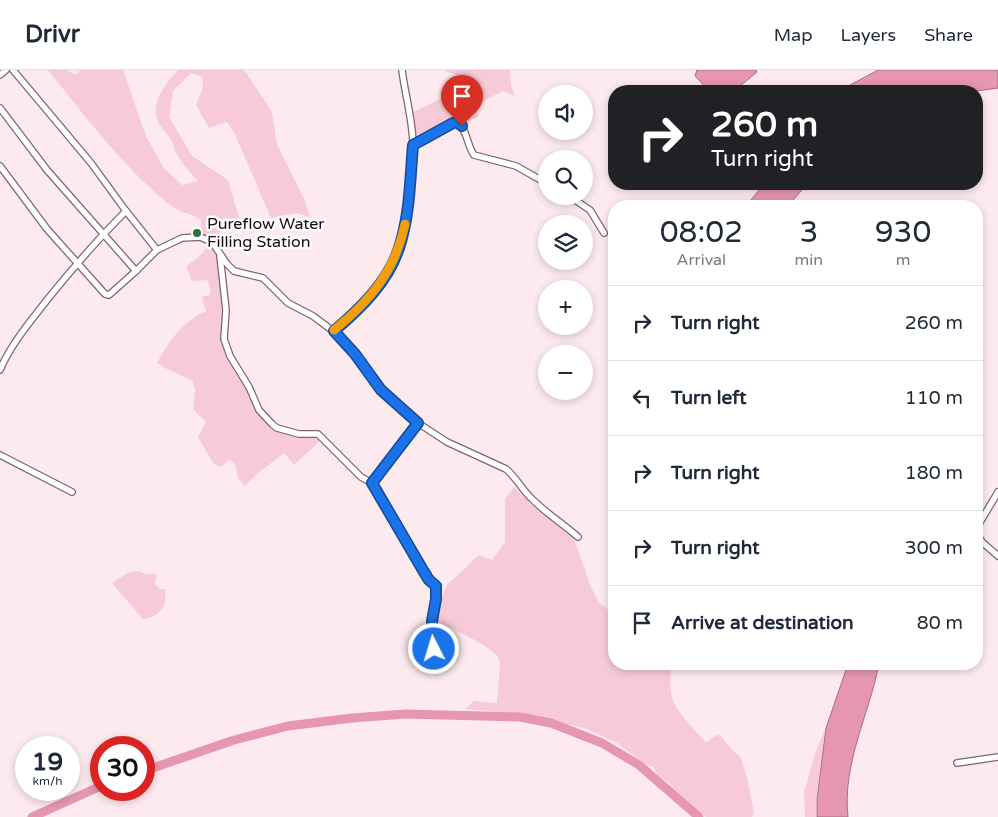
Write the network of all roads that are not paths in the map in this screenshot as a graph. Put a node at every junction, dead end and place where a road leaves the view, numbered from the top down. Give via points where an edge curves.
1 (6, 70) edge
2 (13, 70) edge
3 (402, 70) edge
4 (0, 75) edge
5 (0, 108) edge
6 (413, 145) junction
7 (0, 166) edge
8 (538, 178) edge
9 (582, 205) edge
10 (126, 211) junction
11 (604, 233) dead end
12 (102, 234) junction
13 (156, 250) junction
14 (220, 254) junction
15 (77, 263) junction
16 (136, 271) junction
17 (334, 331) junction
18 (0, 370) edge
19 (418, 423) junction
20 (0, 455) edge
21 (372, 483) junction
22 (72, 492) dead end
23 (998, 492) edge
24 (983, 518) edge
25 (578, 537) dead end
26 (983, 543) edge
27 (998, 556) edge
28 (436, 662) dead end
29 (998, 757) edge
30 (957, 763) dead end

1 - 4 street
2 - 10 street via 78,147
3 - 6 street
5 - 12 street
6 - 8 street via 457,122 462,126 474,155 516,166
6 - 17 street via 404,225 394,260 376,290
7 - 15 street
9 - 11 street via 590,210
10 - 12 street
10 - 13 street
12 - 15 street
12 - 16 street
13 - 14 street via 182,238 194,237 212,242
13 - 16 street
14 - 17 street via 234,271 263,278 288,303
14 - 21 street via 226,310 224,339 259,410 284,431 318,434 361,477
15 - 16 street via 107,295
15 - 18 street via 18,336
17 - 19 street via 381,390
19 - 21 street
19 - 25 street via 447,442 511,473 534,501
20 - 22 street
21 - 28 street via 424,572 436,586 432,621
23 - 24 street
26 - 27 street
29 - 30 street

